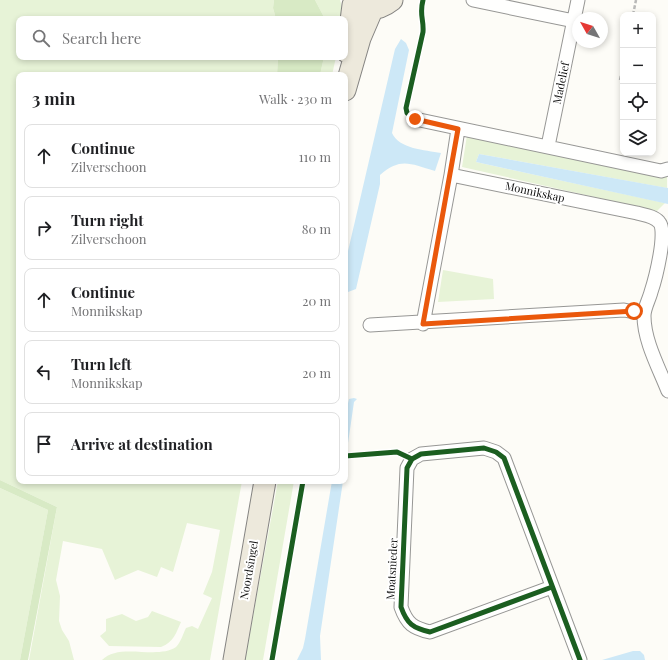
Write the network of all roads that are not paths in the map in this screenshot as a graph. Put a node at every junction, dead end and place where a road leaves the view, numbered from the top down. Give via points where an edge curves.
1 (392, 0) edge
2 (472, 0) edge
3 (578, 0) edge
4 (357, 5) edge
5 (576, 12) edge
6 (572, 21) edge
7 (572, 31) edge
8 (348, 58) edge
9 (348, 60) edge
10 (346, 72) edge
11 (348, 80) edge
12 (415, 119) dead end
13 (458, 129) junction
14 (548, 146) junction
15 (668, 169) edge
16 (451, 175) junction
17 (664, 254) edge
18 (644, 314) junction
19 (423, 324) junction
20 (370, 325) dead end
21 (668, 391) edge
22 (264, 484) edge
23 (552, 587) junction
24 (579, 659) edge
25 (234, 660) edge

1 - 4 main road via 382,7
2 - 6 street
3 - 5 street, Madelief
4 - 8 main road
4 - 11 main road via 360,38
7 - 14 street, Madelief
9 - 10 main road
12 - 13 street
13 - 14 street
13 - 16 street
14 - 15 street via 661,171
16 - 17 street, Monnikskap via 637,213 658,220 664,232
16 - 19 street
17 - 18 street
18 - 19 street via 624,310
18 - 21 street via 645,329
19 - 20 street
22 - 25 main road, Noordsingel
23 - 23 street, Moatsnieder via 504,458 484,448 421,454 412,459 407,468 401,607 405,619 416,629 430,632
23 - 24 street, Moatsnieder

